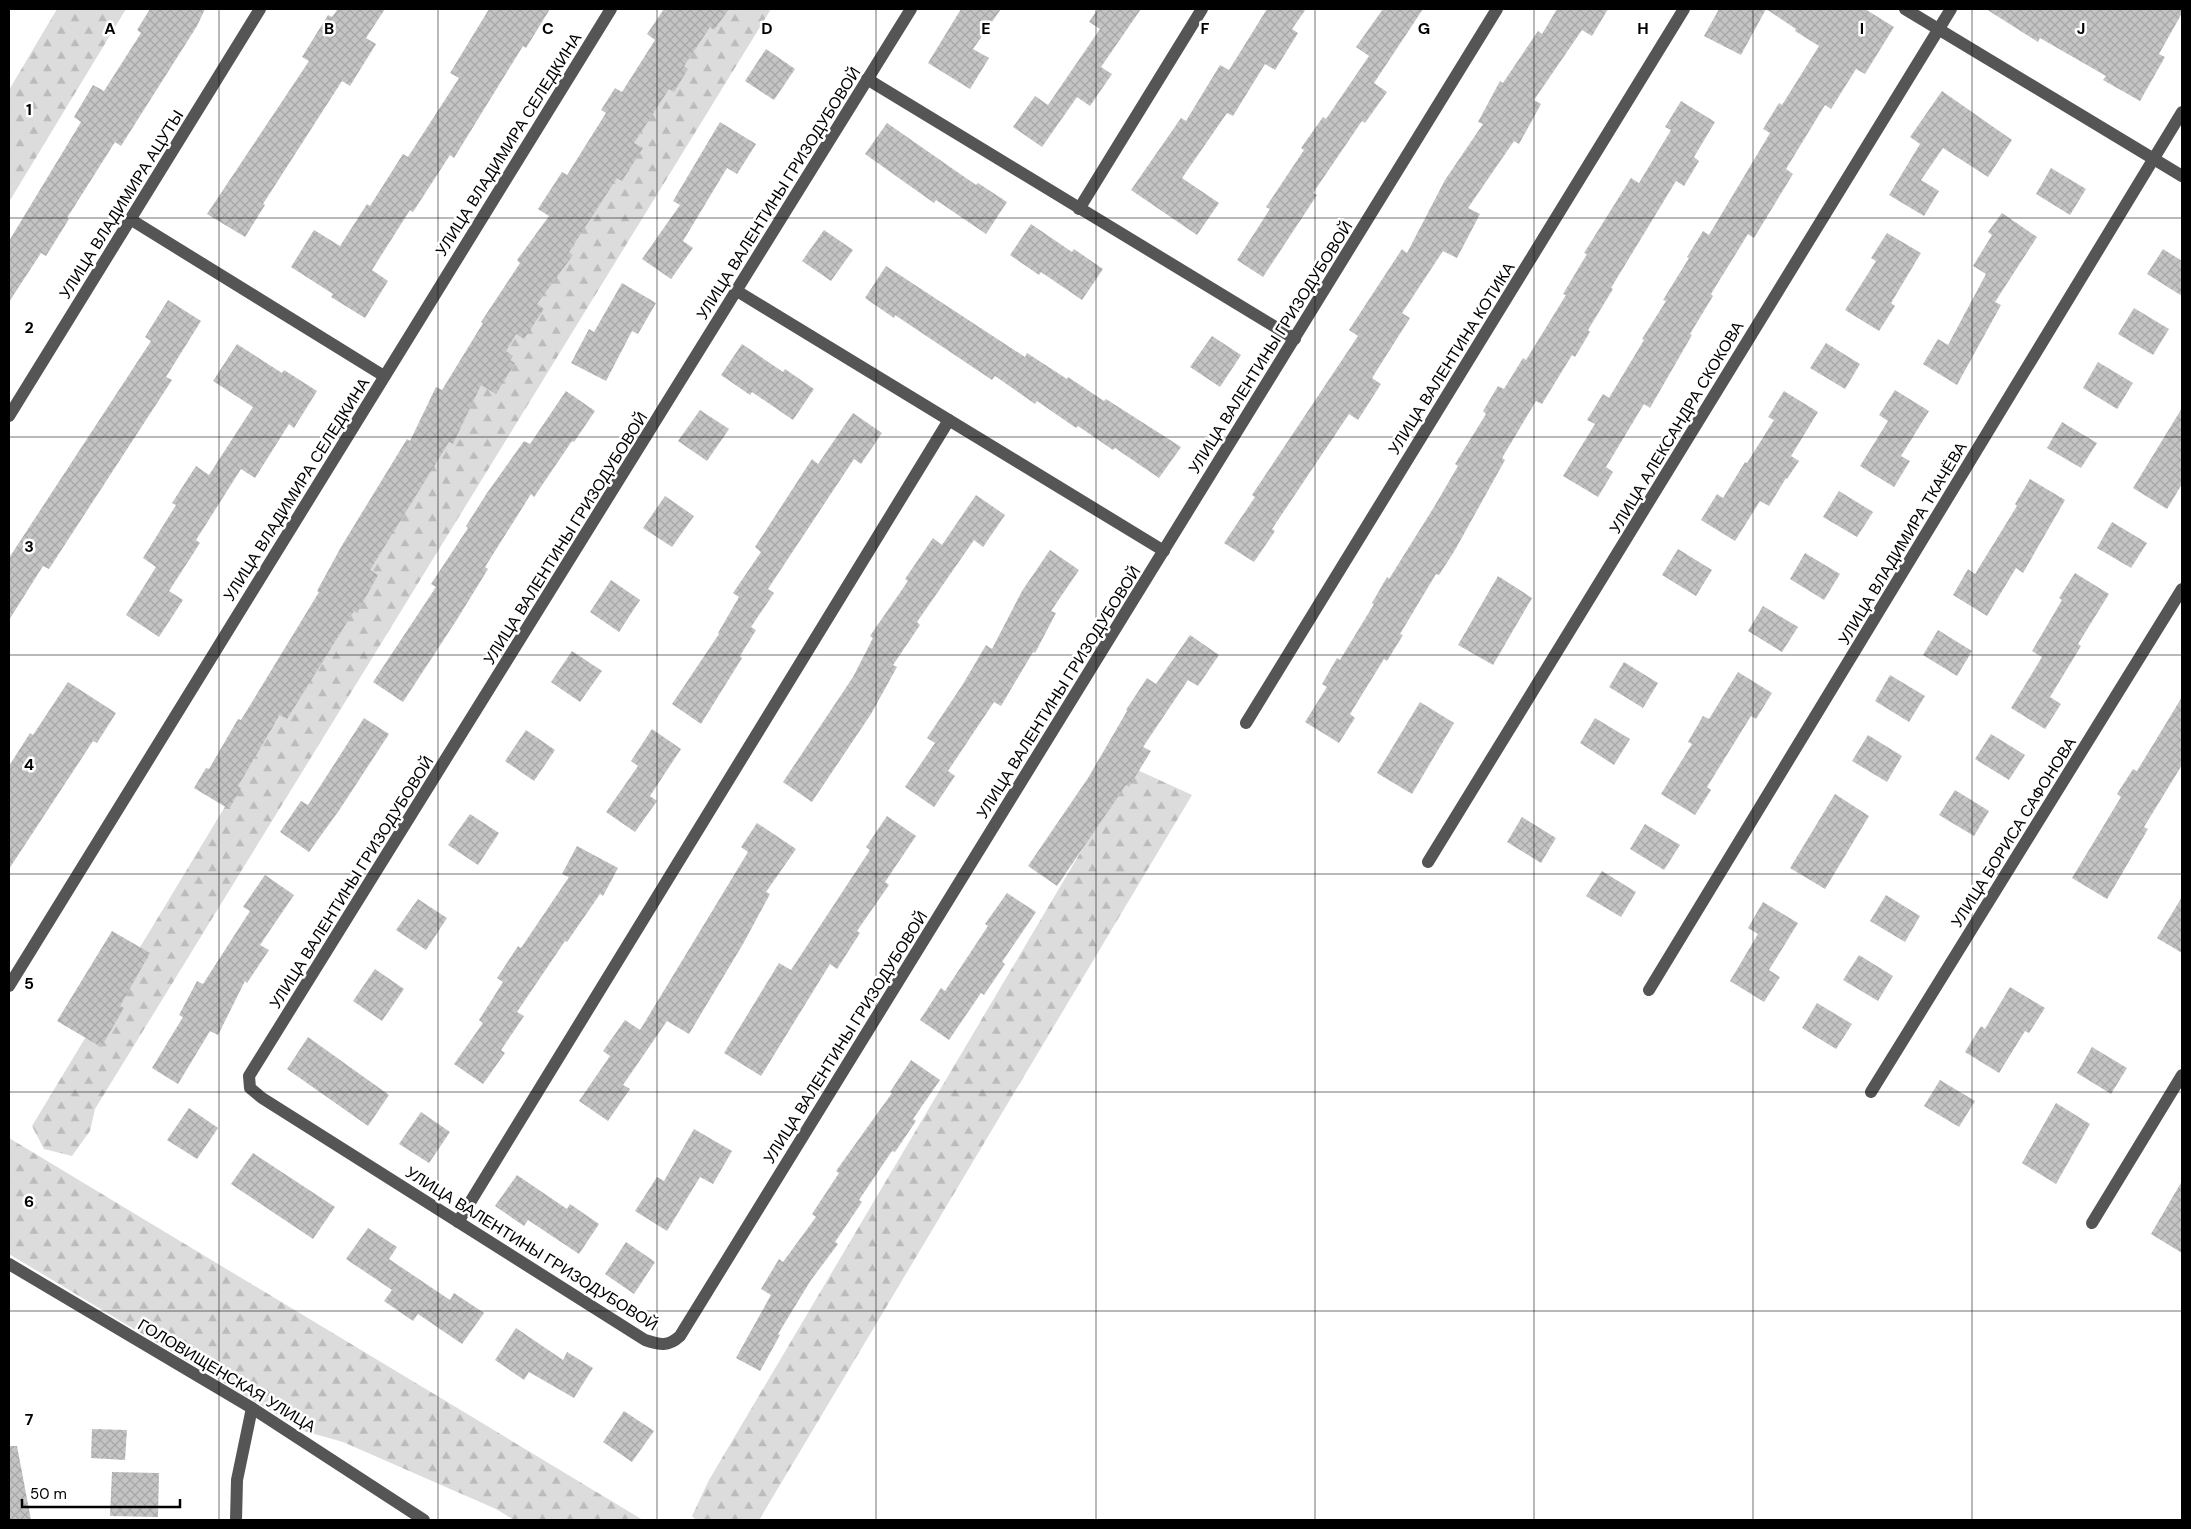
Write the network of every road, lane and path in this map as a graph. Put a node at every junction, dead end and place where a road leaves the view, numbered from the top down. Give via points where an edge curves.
1 (260, 9) edge
2 (611, 9) edge
3 (911, 9) edge
4 (1202, 9) edge
5 (1497, 9) edge
6 (1684, 9) edge
7 (1905, 9) edge
8 (1951, 9) edge
9 (1938, 30) junction
10 (867, 79) junction
11 (2182, 112) edge
12 (2154, 158) junction
13 (2182, 176) edge
14 (1080, 209) junction
15 (130, 219) junction
16 (736, 291) junction
17 (1295, 338) junction
18 (384, 376) junction
19 (9, 416) edge
20 (949, 420) junction
21 (1164, 551) junction
22 (2182, 589) edge
23 (1246, 723) dead end
24 (1428, 862) dead end
25 (9, 986) edge
26 (1649, 990) dead end
27 (2182, 1075) edge
28 (1870, 1092) dead end
29 (458, 1222) junction
30 (2092, 1223) dead end
31 (9, 1264) edge
32 (252, 1408) junction
33 (236, 1520) edge
34 (424, 1520) edge

1 - 15 street, УЛИЦА ВЛАДИМИРА АЦУТЫ
2 - 18 street, УЛИЦА ВЛАДИМИРА СЕЛЕДКИНА
3 - 10 street, УЛИЦА ВАЛЕНТИНЫ ГРИЗОДУБОВОЙ
4 - 14 street
5 - 17 street, УЛИЦА ВАЛЕНТИНЫ ГРИЗОДУБОВОЙ
6 - 23 street, УЛИЦА ВАЛЕНТИНА КОТИКА
7 - 9 street
8 - 9 street, УЛИЦА АЛЕКСАНДРА СКОКОВА
9 - 12 street
9 - 24 street, УЛИЦА АЛЕКСАНДРА СКОКОВА
10 - 14 street
10 - 16 street, УЛИЦА ВАЛЕНТИНЫ ГРИЗОДУБОВОЙ
11 - 12 street, УЛИЦА ВЛАДИМИРА ТКАЧЁВА
12 - 13 street
12 - 26 street, УЛИЦА ВЛАДИМИРА ТКАЧЁВА
14 - 17 street
15 - 18 street
15 - 19 street, УЛИЦА ВЛАДИМИРА АЦУТЫ
16 - 20 street
16 - 29 street, УЛИЦА ВАЛЕНТИНЫ ГРИЗОДУБОВОЙ via 249,1076 250,1088 262,1098
17 - 21 street, УЛИЦА ВАЛЕНТИНЫ ГРИЗОДУБОВОЙ
18 - 25 street, УЛИЦА ВЛАДИМИРА СЕЛЕДКИНА
20 - 21 street
20 - 29 street
21 - 29 street, УЛИЦА ВАЛЕНТИНЫ ГРИЗОДУБОВОЙ via 680,1336 661,1346 645,1340
22 - 28 street, УЛИЦА БОРИСА САФОНОВА
27 - 30 street
31 - 32 street, ГОЛОВИЩЕНСКАЯ УЛИЦА
32 - 33 street via 237,1480
32 - 34 street, ГОЛОВИЩЕНСКАЯ УЛИЦА

